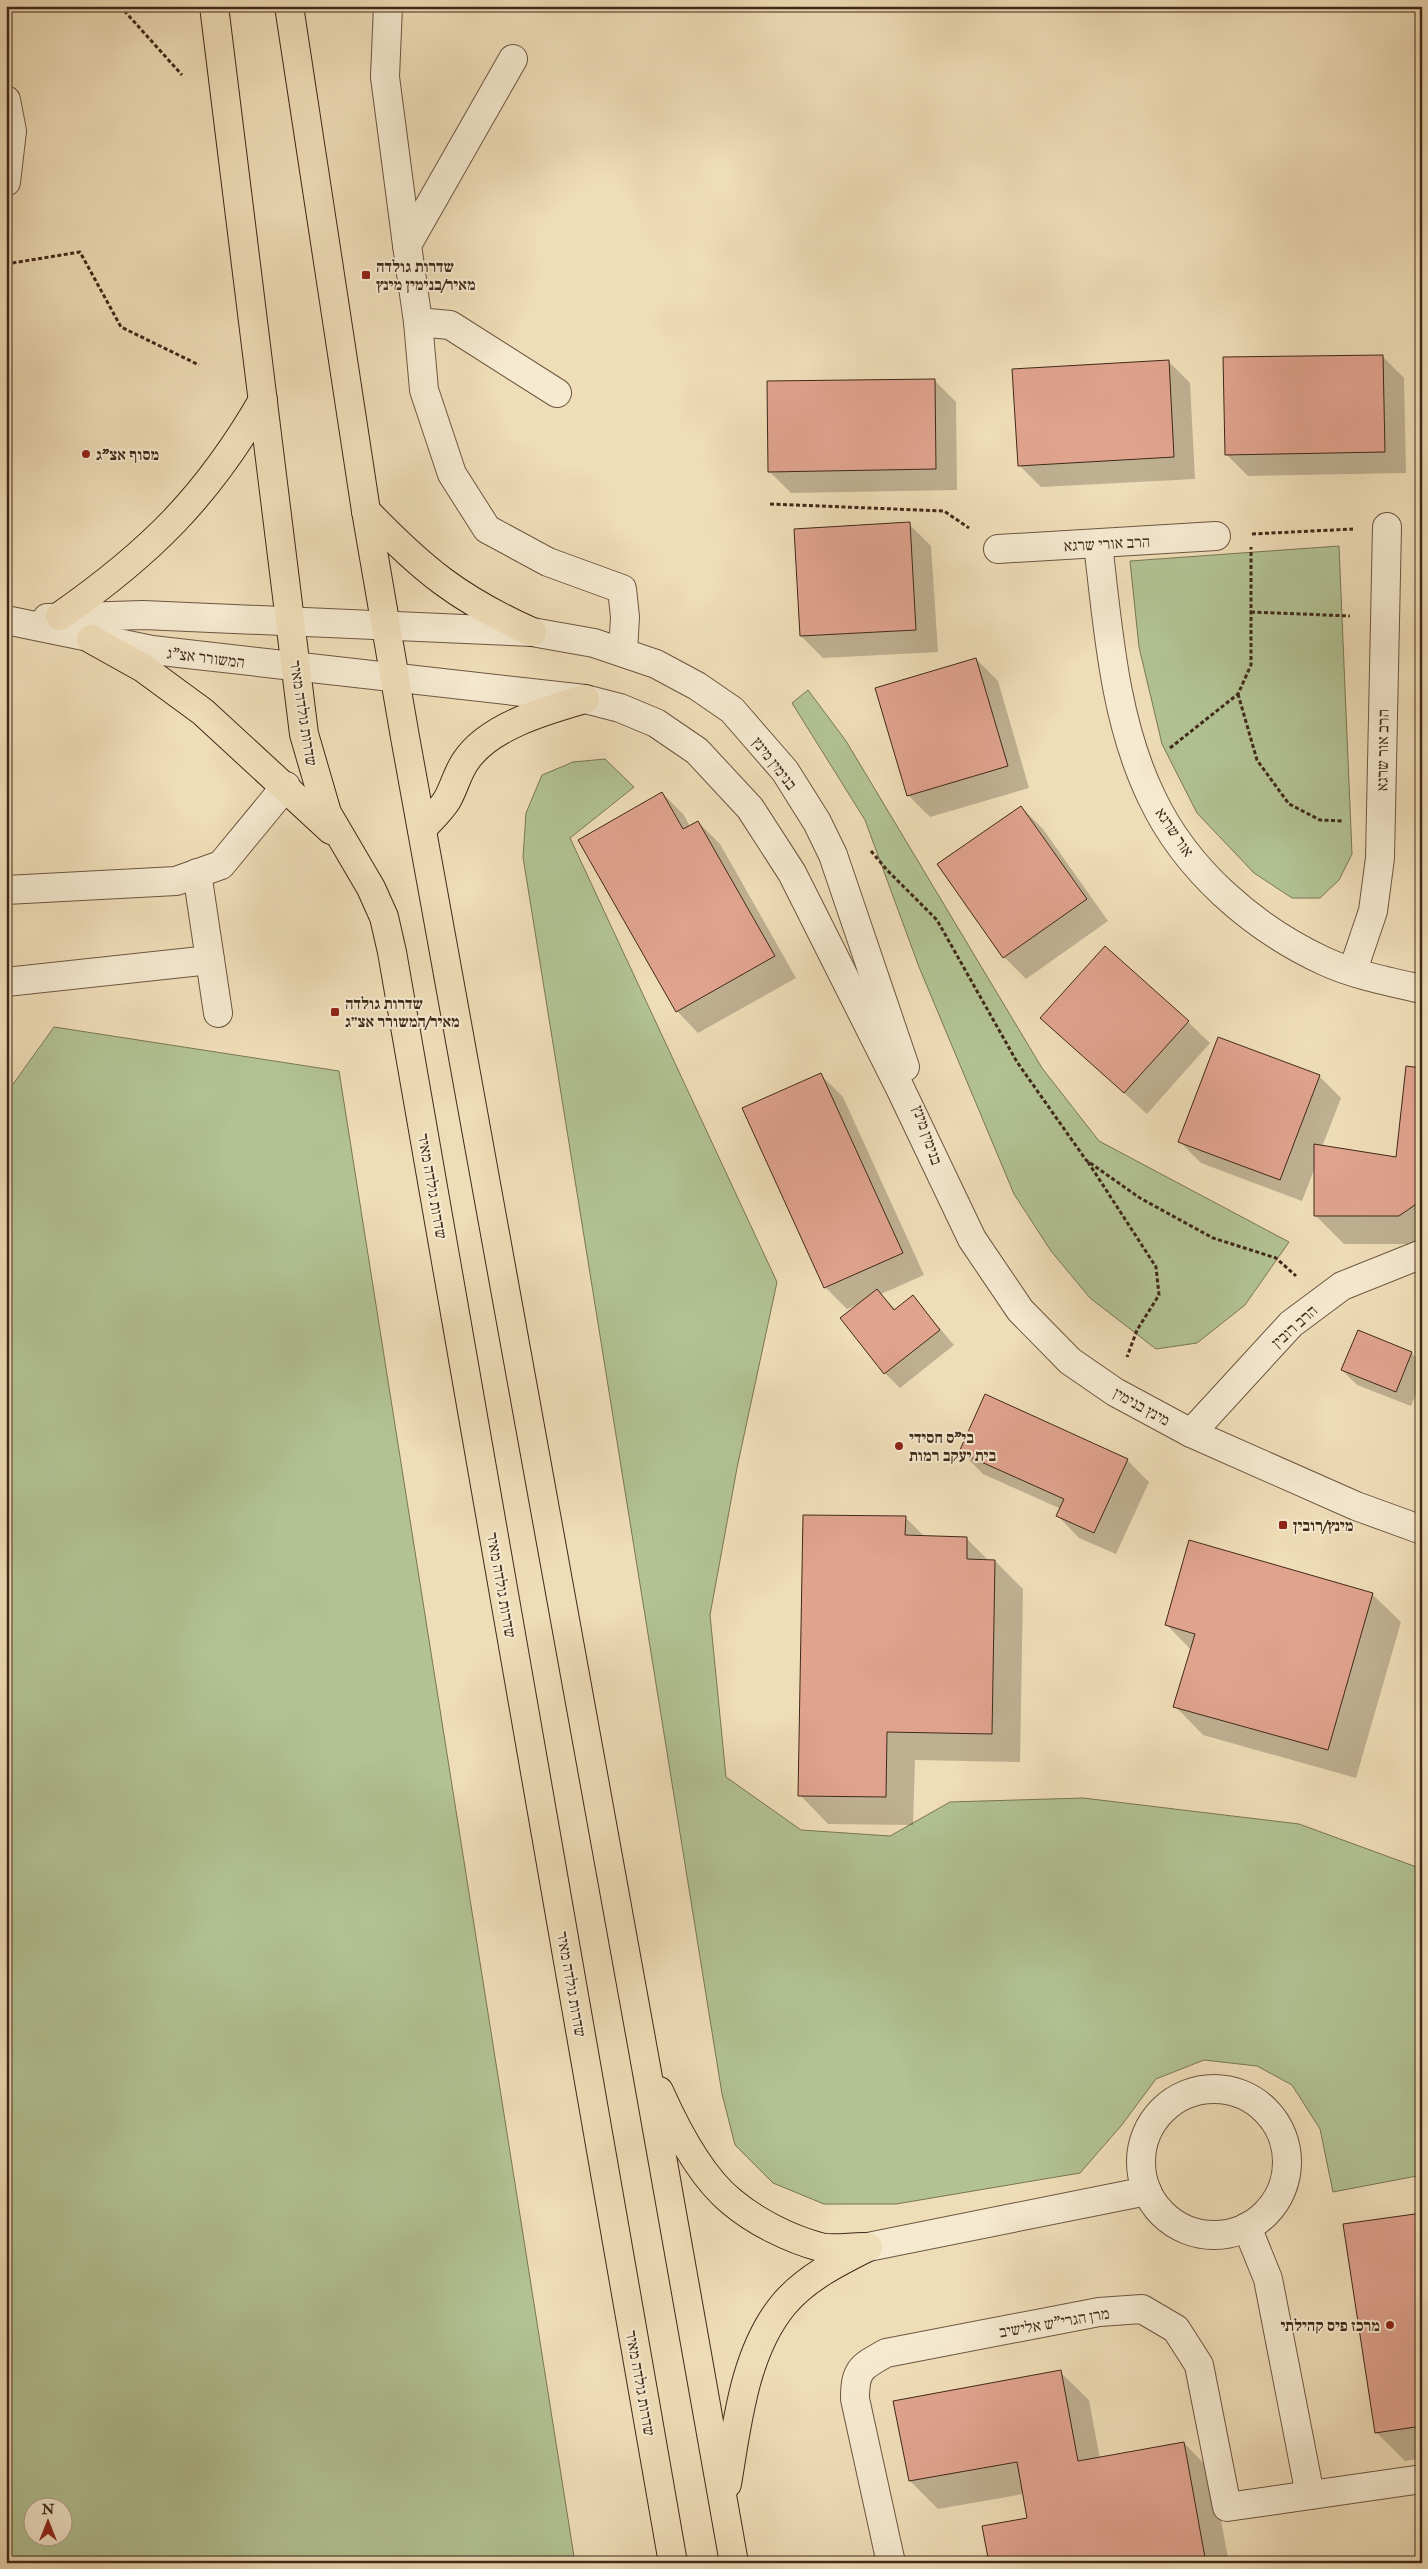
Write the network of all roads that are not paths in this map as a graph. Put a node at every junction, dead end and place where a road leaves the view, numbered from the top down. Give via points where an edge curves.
1 (214, 6) edge
2 (289, 6) edge
3 (388, 6) edge
4 (513, 60) dead end
5 (6, 100) edge
6 (6, 182) edge
7 (407, 245) junction
8 (418, 322) junction
9 (557, 393) dead end
10 (262, 400) junction
11 (366, 511) junction
12 (1387, 527) road end
13 (1216, 536) dead end
14 (1098, 544) junction
15 (998, 549) road end
16 (60, 616) junction
17 (13, 621) edge
18 (291, 621) junction
19 (386, 625) junction
20 (532, 632) junction
21 (91, 638) junction
22 (623, 652) junction
23 (296, 668) junction
24 (395, 677) junction
25 (585, 699) junction
26 (286, 786) junction
27 (422, 828) junction
28 (341, 839) junction
29 (197, 874) junction
30 (6, 890) edge
31 (210, 960) junction
32 (1353, 970) junction
33 (6, 982) edge
34 (1422, 989) edge
35 (218, 1013) dead end
36 (944, 1182) junction
37 (1422, 1254) edge
38 (1191, 1433) junction
39 (1422, 1530) edge
40 (645, 2061) junction
41 (1147, 2191) junction
42 (1247, 2227) junction
43 (868, 2247) junction
44 (1422, 2479) edge
45 (1310, 2495) junction
46 (723, 2505) junction
47 (673, 2563) edge
48 (734, 2563) edge
49 (891, 2563) edge

1 - 10 main road, שדרות גולדה מאיר
2 - 11 main road
3 - 7 street via 385,77
4 - 7 street
5 - 6 street via 12,131
7 - 8 street
8 - 9 street via 450,326
8 - 22 street via 424,390 452,474 487,529 548,562 622,589 625,617
10 - 16 main road via 209,481 173,523 110,580
10 - 18 main road, שדרות גולדה מאיר
11 - 19 main road
11 - 20 main road via 437,579 470,602
12 - 32 street, הרב אור שרגא via 1380,858 1374,912
13 - 14 street, הרב אורי שרגא
14 - 15 street, הרב אורי שרגא
14 - 32 street, אור שרגא via 1111,653 1130,738 1152,798 1180,845 1218,889 1276,936 1326,962
16 - 17 street, המשורר אצ"ג
16 - 18 street, המשורר אצ"ג via 143,615
17 - 21 street, המשורר אצ"ג
18 - 19 street, המשורר אצ"ג
18 - 23 main road, שדרות גולדה מאיר
19 - 20 street, בנימין מינץ
19 - 24 main road
20 - 22 street, בנימין מינץ via 594,643
21 - 23 street, המשורר אצ"ג via 152,650
21 - 26 main road via 143,668 179,694
22 - 36 street, בנימין מינץ via 656,664 732,710 785,770 833,855
23 - 24 street, המשורר אצ"ג
23 - 28 main road, שדרות גולדה מאיר via 304,734 314,774 327,813
24 - 25 street, בנימין מינץ
24 - 27 main road
25 - 27 main road via 524,719 481,746 466,760 447,801
25 - 36 street, בנימין מינץ via 620,708 656,723 697,751 750,808 792,874
26 - 28 main road
26 - 29 street via 221,865
27 - 40 main road
28 - 47 main road, שדרות גולדה מאיר via 371,888 384,917 392,952
29 - 30 street via 176,881
29 - 31 street
31 - 33 street
31 - 35 street
32 - 34 street, אור שרגא
36 - 38 street, מינץ בנימין via 972,1239 1020,1310 1070,1361 1115,1392
37 - 38 street, הרב רובין via 1342,1286 1291,1324
38 - 39 street, מינץ בנימין via 1347,1502
40 - 43 main road via 686,2142 732,2202 794,2238 822,2247
40 - 46 main road
41 - 42 street via 1155,2207 1174,2224 1211,2236 1236,2233
41 - 42 street via 1140,2168 1142,2143 1153,2119 1172,2101 1195,2090 1221,2088 1256,2101 1274,2119 1286,2142 1288,2167 1277,2202 1259,2221
41 - 43 street
42 - 45 street via 1268,2279
43 - 46 main road via 814,2277 784,2304 773,2321 751,2365 743,2392
44 - 45 street, מרן הגרי"ש אלישיב
45 - 49 street, מרן הגרי"ש אלישיב via 1227,2507 1199,2365 1176,2329 1142,2309 1099,2312 886,2353 866,2364 856,2378 856,2398
46 - 48 main road

